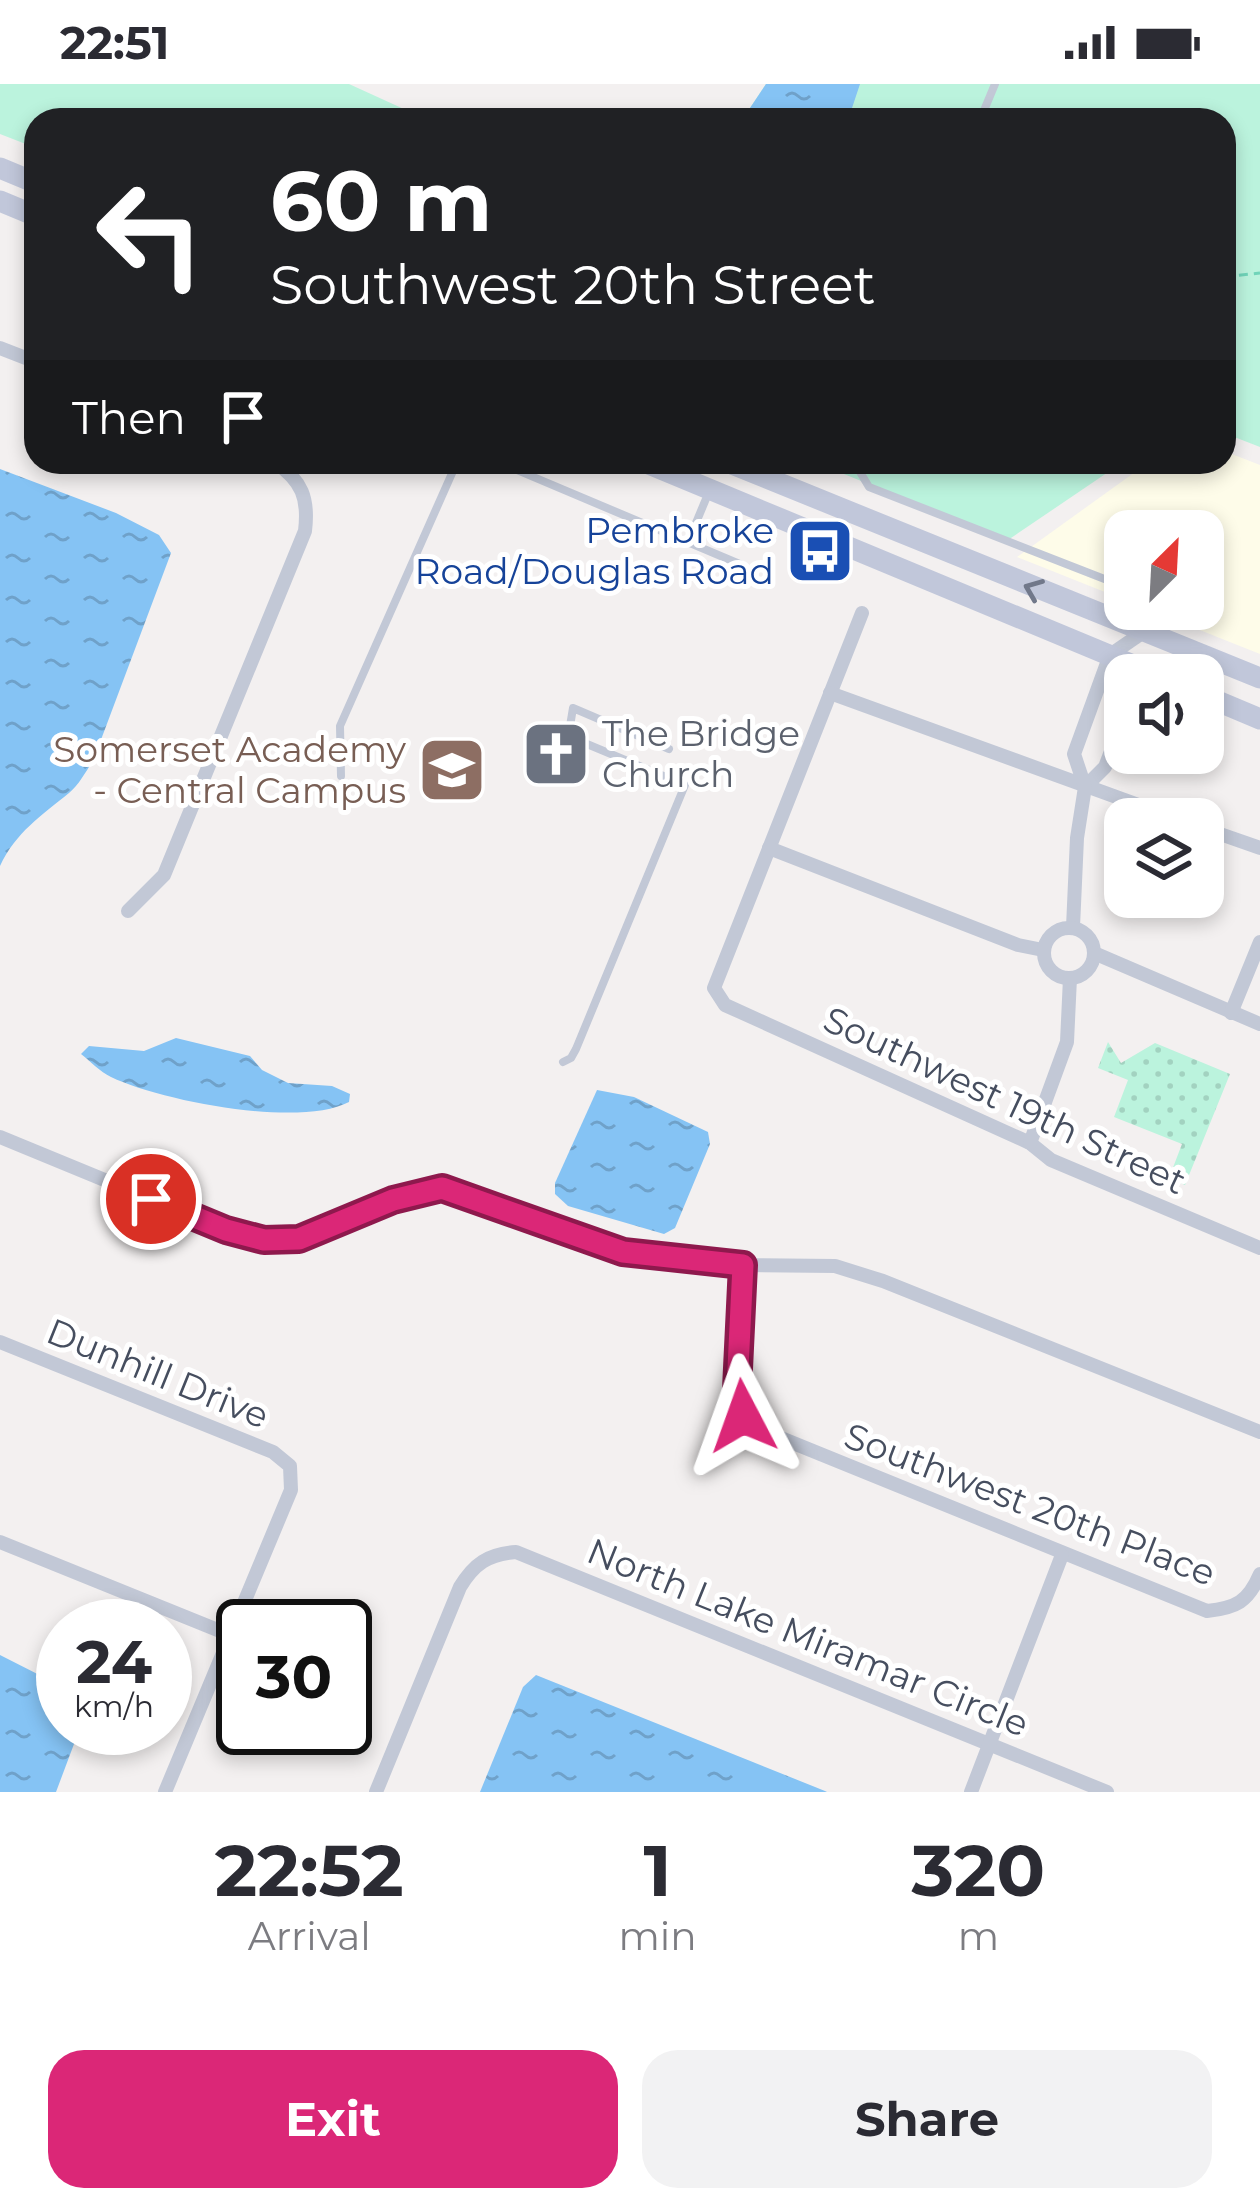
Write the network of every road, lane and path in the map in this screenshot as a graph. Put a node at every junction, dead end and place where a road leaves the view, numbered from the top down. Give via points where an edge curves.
1 (288, 474) edge
2 (452, 474) edge
3 (526, 474) edge
4 (673, 474) edge
5 (718, 474) edge
6 (753, 474) edge
7 (861, 474) edge
8 (710, 489) junction
9 (688, 542) junction
10 (742, 565) dead end
11 (1104, 579) edge
12 (862, 613) dead end
13 (1143, 630) edge
14 (1142, 633) junction
15 (1108, 654) edge
16 (1111, 654) edge
17 (1144, 654) edge
18 (1104, 672) edge
19 (1260, 678) edge
20 (830, 693) junction
21 (1224, 704) edge
22 (1260, 719) edge
23 (669, 749) dead end
24 (1104, 768) edge
25 (341, 776) dead end
26 (1084, 787) junction
27 (1116, 798) edge
28 (1224, 835) edge
29 (769, 848) junction
30 (1260, 848) edge
31 (128, 911) dead end
32 (1073, 927) junction
33 (1260, 941) edge
34 (1043, 950) junction
35 (1094, 952) junction
36 (1070, 978) junction
37 (1231, 1012) junction
38 (1260, 1024) edge
39 (563, 1062) dead end
40 (0, 1137) edge
41 (1030, 1143) junction
42 (1260, 1248) edge
43 (743, 1265) junction
44 (0, 1342) edge
45 (1260, 1432) edge
46 (0, 1541) edge
47 (1062, 1555) junction
48 (1260, 1574) edge
49 (245, 1599) edge
50 (216, 1629) edge
51 (216, 1669) edge
52 (992, 1744) junction
53 (165, 1792) edge
54 (376, 1792) edge
55 (971, 1792) edge
56 (1107, 1792) edge

1 - 31 street via 308,506 297,553 164,875
2 - 25 lane via 340,726
3 - 9 lane
4 - 8 main road
5 - 8 main road
14 -> 6 main road
7 - 11 lane via 869,487
8 - 9 lane
8 - 15 main road
9 - 10 lane
12 - 20 street
13 - 14 lane
14 - 16 street
14 - 17 street
14 - 19 main road
18 - 26 street via 1074,754
20 - 26 street
20 - 29 street
21 - 22 main road
23 - 39 lane via 573,708 568,719 575,739 685,784 572,1058
24 - 26 street
26 - 27 street
26 - 32 street
28 - 30 street
29 - 34 street
29 - 41 street, Southwest 19th Street via 714,988 725,1004
32 - 34 street via 1052,934
32 - 35 street
33 - 37 street
34 - 36 street via 1051,969
35 - 36 street via 1087,971
35 - 37 street
36 - 41 street via 1067,1042
37 - 38 street
40 - 43 street via 264,1240 299,1239 442,1188 623,1252
41 - 42 street, Southwest 19th Street via 1051,1160
43 - 45 street via 835,1267 883,1281
43 - 47 street, Southwest 20th Place via 743,1416
44 - 49 street, Dunhill Drive via 290,1466 291,1490
46 - 50 street
47 - 48 street, Southwest 20th Place via 1207,1611 1232,1609
47 - 52 street
51 - 53 street
52 - 54 street, North Lake Miramar Circle via 516,1552 484,1558 460,1587
52 - 55 street
52 - 56 street, North Lake Miramar Circle

